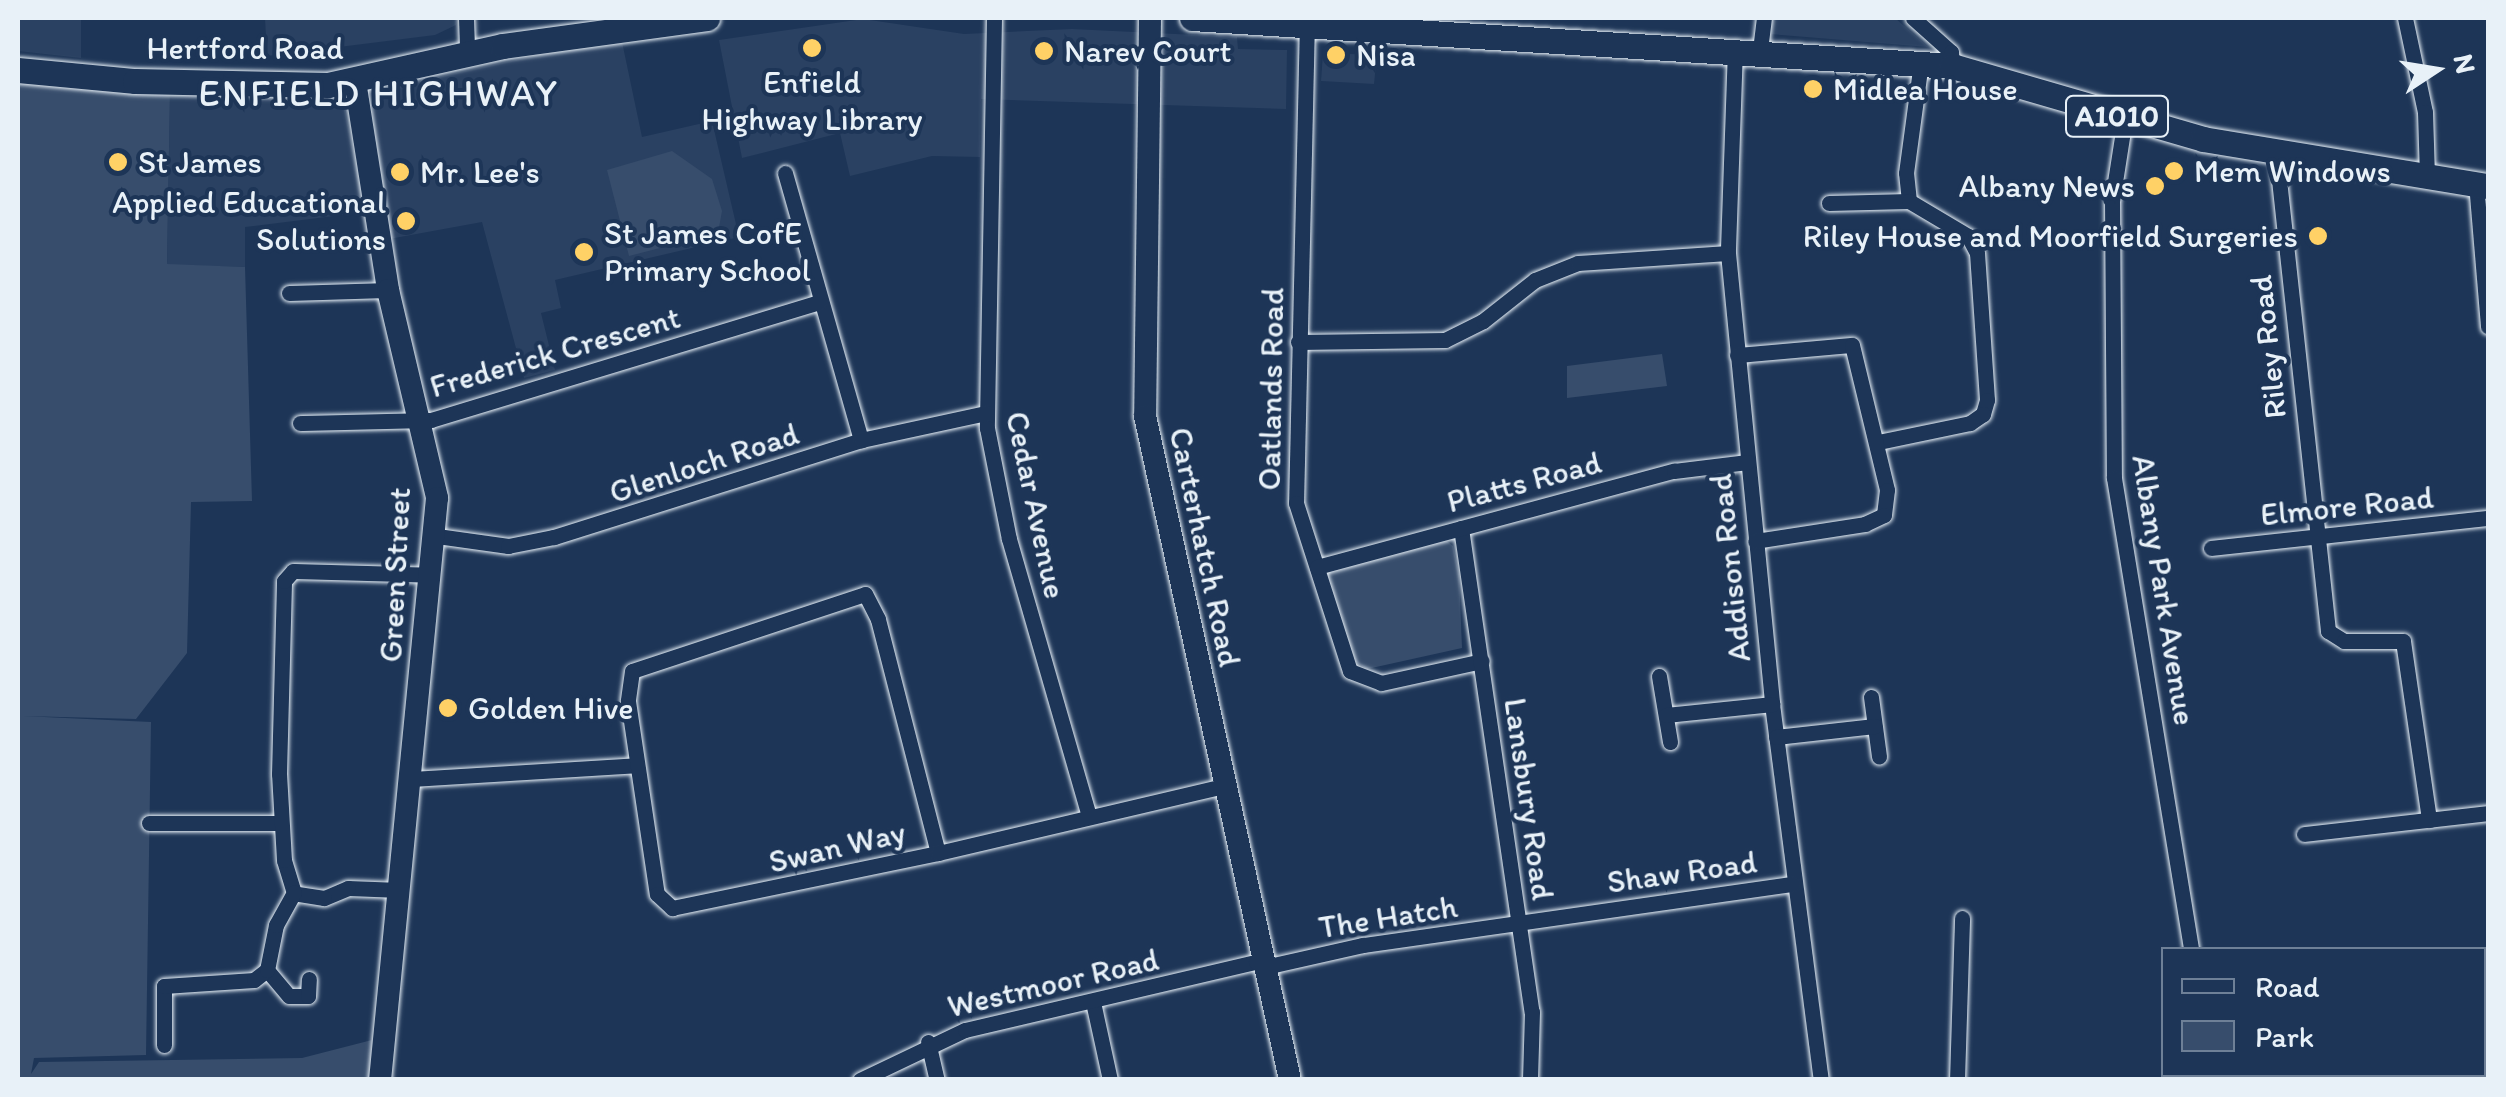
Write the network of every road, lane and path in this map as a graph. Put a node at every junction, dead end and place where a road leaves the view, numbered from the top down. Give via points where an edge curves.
1 (466, 18) edge
2 (708, 18) edge
3 (994, 18) edge
4 (1150, 18) edge
5 (1192, 18) edge
6 (1764, 18) edge
7 (1913, 18) edge
8 (2405, 18) edge
9 (1307, 22) junction
10 (1747, 49) junction
11 (468, 54) junction
12 (1921, 62) junction
13 (1952, 66) junction
14 (18, 70) edge
15 (355, 81) junction
16 (2125, 118) junction
17 (2276, 152) junction
18 (785, 173) dead end
19 (2426, 174) junction
20 (2482, 184) edge
21 (1909, 201) junction
22 (1829, 203) dead end
23 (1728, 253) junction
24 (388, 290) junction
25 (288, 293) dead end
26 (820, 302) junction
27 (2488, 326) edge
28 (1298, 342) junction
29 (1737, 355) junction
30 (986, 413) junction
31 (420, 420) junction
32 (300, 423) dead end
33 (862, 440) junction
34 (1878, 442) junction
35 (1746, 462) junction
36 (2488, 518) edge
37 (1461, 528) junction
38 (437, 536) junction
39 (2317, 537) junction
40 (1755, 541) junction
41 (2211, 548) dead end
42 (1317, 567) junction
43 (432, 575) junction
44 (1482, 661) junction
45 (1660, 676) dead end
46 (1872, 697) dead end
47 (1772, 704) junction
48 (1666, 715) junction
49 (1874, 726) junction
50 (1776, 737) junction
51 (1670, 742) dead end
52 (1880, 756) dead end
53 (637, 765) junction
54 (410, 779) junction
55 (1224, 786) junction
56 (2488, 813) edge
57 (1088, 817) junction
58 (2429, 820) junction
59 (149, 823) dead end
60 (281, 823) junction
61 (2304, 834) dead end
62 (938, 852) junction
63 (1793, 884) junction
64 (400, 890) junction
65 (294, 893) junction
66 (1962, 918) dead end
67 (1519, 924) junction
68 (2191, 947) edge
69 (1265, 967) junction
70 (267, 970) junction
71 (309, 979) dead end
72 (1093, 1002) junction
73 (928, 1042) junction
74 (164, 1045) dead end
75 (380, 1080) edge
76 (860, 1080) edge
77 (938, 1080) edge
78 (1110, 1080) edge
79 (1290, 1080) edge
80 (1530, 1080) edge
81 (1821, 1080) edge
82 (1956, 1080) edge

1 - 11 street
2 - 11 main road, Hertford Road via 640,22
3 - 30 street, Cedar Avenue
4 - 55 street, Carterhatch Road via 1145,416
5 - 9 main road, A1010
6 - 10 street, Addison Road
7 - 13 street via 1951,52
8 - 19 street via 2425,112
9 - 10 main road, A1010
9 - 28 street, Oatlands Road
10 - 12 main road, A1010
10 - 23 street, Addison Road
11 - 15 main road, Hertford Road
12 - 13 main road, A1010
12 - 21 street via 1906,173
13 - 16 main road, A1010
14 - 15 main road, Hertford Road via 274,86
15 - 24 street, Green Street
16 - 17 main road, A1010
16 - 68 street, Albany Park Avenue via 2112,201 2114,478
17 - 19 main road, A1010
17 - 39 street, Riley Road
18 - 26 street
19 - 20 main road, A1010
20 - 27 street
21 - 22 street
21 - 34 street via 1968,236 1976,252 1987,400 1970,423
23 - 28 street via 1578,263 1535,280 1483,321 1444,340
23 - 29 street, Addison Road
24 - 25 street
24 - 31 street, Green Street
26 - 31 street, Frederick Crescent
26 - 33 street
28 - 42 street, Oatlands Road via 1295,485
29 - 34 street via 1852,345
29 - 35 street, Addison Road
30 - 33 street, Glenloch Road
30 - 57 street, Cedar Avenue via 1009,539
31 - 32 street, Frederick Crescent
31 - 38 street, Green Street via 433,470
33 - 38 street, Glenloch Road via 554,537 508,546
34 - 40 street via 1887,490 1884,515 1865,524
35 - 37 street, Platts Road via 1674,471
35 - 40 street, Addison Road
36 - 39 street, Elmore Road
37 - 42 street, Platts Road
37 - 44 street, Lansbury Road
38 - 43 street, Green Street
39 - 41 street, Elmore Road
39 - 58 street, Riley Road via 2328,631 2344,641 2403,641
40 - 47 street, Addison Road
42 - 44 street, Oatlands Road via 1350,671 1364,680 1381,683
43 - 54 street, Green Street
43 - 60 street via 286,573
44 - 67 street, Lansbury Road
45 - 48 street
46 - 49 street
47 - 48 street
47 - 50 street, Addison Road
48 - 51 street
49 - 50 street
49 - 52 street
50 - 63 street, Addison Road
53 - 54 street
53 - 62 street, Swan Way via 658,894 672,908
53 - 62 street, Swan Way via 628,680 642,666 865,594 878,619
54 - 64 street, Green Street
55 - 57 street, Swan Way
55 - 69 street, Carterhatch Road
56 - 58 street
57 - 62 street, Swan Way
58 - 61 street
59 - 60 street
60 - 65 street
63 - 67 street, Shaw Road
63 - 81 street, Addison Road
64 - 65 street via 348,888 324,898
64 - 75 street, Green Street
65 - 70 street via 276,925
66 - 82 street
67 - 69 street, The Hatch
67 - 80 street, Lansbury Road via 1532,1012
69 - 72 street, Westmoor Road via 1256,962
69 - 79 street, Carterhatch Road
70 - 71 street via 290,996 308,996
70 - 74 street via 254,980 164,986
72 - 73 street, Westmoor Road
72 - 78 street
73 - 76 street, Westmoor Road
73 - 77 street

